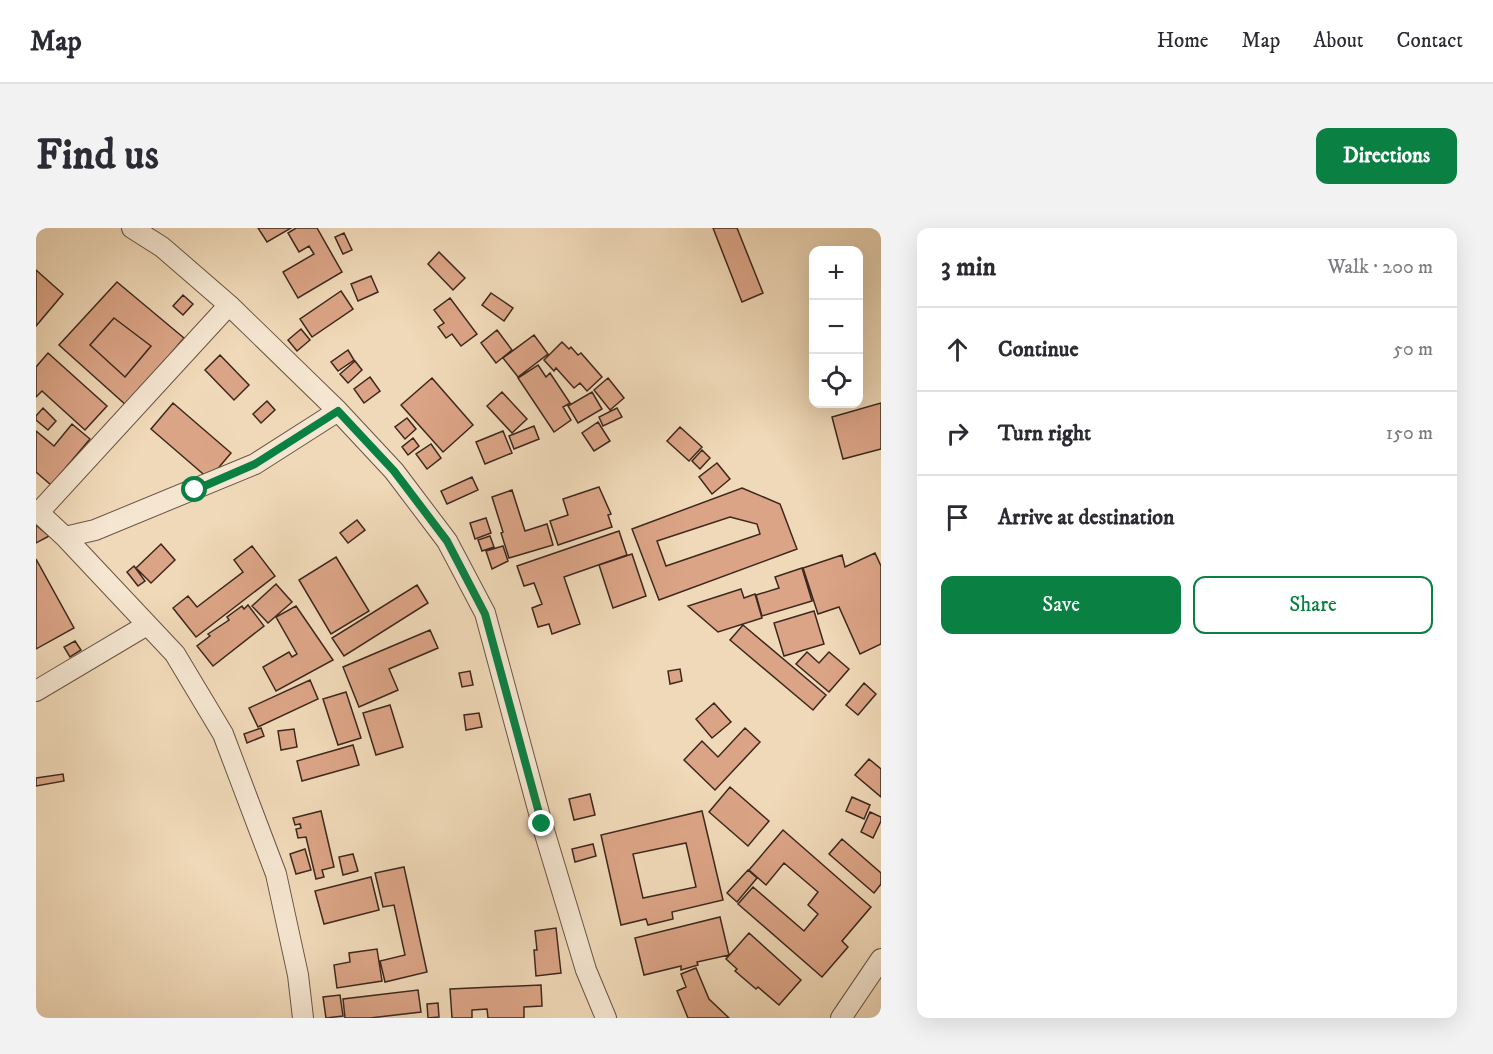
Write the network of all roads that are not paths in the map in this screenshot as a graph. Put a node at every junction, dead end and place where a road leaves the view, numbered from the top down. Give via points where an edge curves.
1 (132, 228) edge
2 (229, 305) junction
3 (338, 411) junction
4 (38, 511) edge
5 (65, 537) junction
6 (147, 625) junction
7 (36, 691) edge
8 (881, 959) edge
9 (303, 1018) edge
10 (606, 1018) edge
11 (841, 1018) edge

1 - 2 street via 162,247
2 - 3 street
2 - 4 street
3 - 5 street via 255,464 95,530
3 - 10 street via 394,471 447,541 485,614 542,824 586,970
4 - 5 street
5 - 6 street
6 - 7 street
6 - 9 street via 175,654 223,734 276,874 298,975
8 - 11 street

